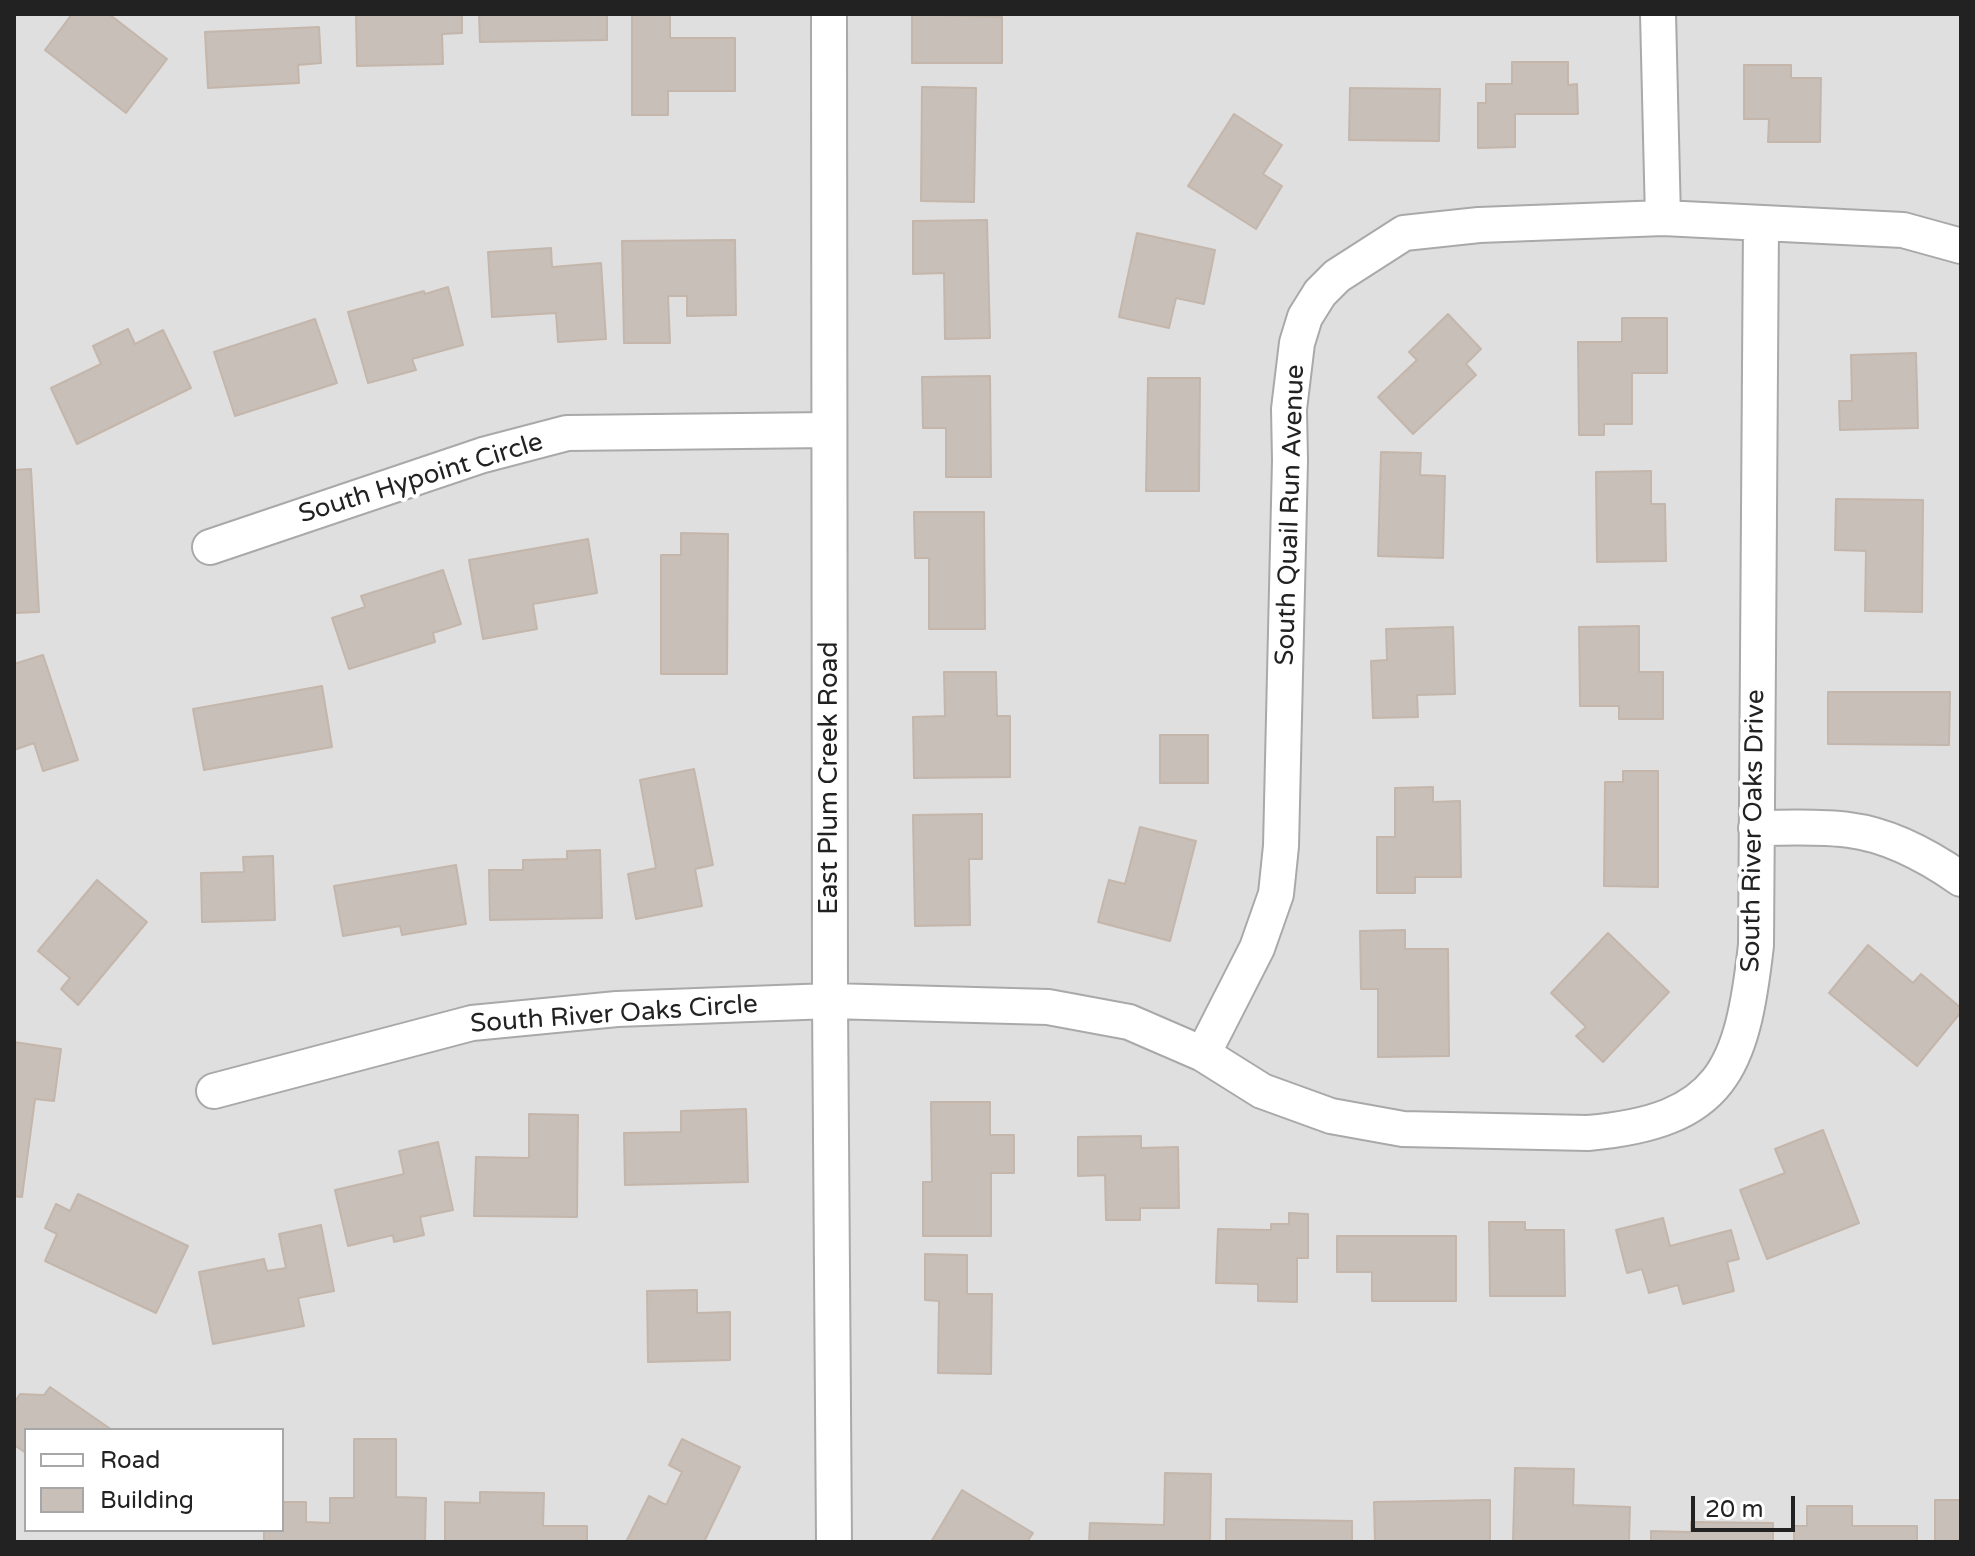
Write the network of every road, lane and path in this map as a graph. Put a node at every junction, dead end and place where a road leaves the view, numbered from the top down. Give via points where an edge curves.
1 (829, 14) edge
2 (1658, 14) edge
3 (1663, 218) junction
4 (1761, 223) junction
5 (1961, 246) edge
6 (828, 430) junction
7 (210, 547) dead end
8 (1756, 828) junction
9 (1961, 879) edge
10 (830, 1001) junction
11 (1203, 1054) junction
12 (214, 1091) dead end
13 (834, 1542) edge

1 - 6 street, East Plum Creek Road
2 - 3 street
3 - 4 street, South Quail Run Avenue
3 - 11 street, South Quail Run Avenue via 1404,233 1337,276 1305,317 1289,409 1276,894 1257,948
4 - 5 street, South Quail Run Avenue via 1903,230
4 - 8 street, South River Oaks Drive
6 - 7 street, South Hypoint Circle via 567,433 483,455
6 - 10 street, East Plum Creek Road
8 - 9 street via 1848,829 1879,837
8 - 11 street, South River Oaks Drive via 1756,945 1739,1046 1723,1076 1702,1098 1647,1124 1588,1133 1403,1129 1331,1116 1262,1091
10 - 11 street, South River Oaks Drive via 1048,1007 1129,1022
10 - 12 street, South River Oaks Circle via 617,1009 472,1023
10 - 13 street, East Plum Creek Road

